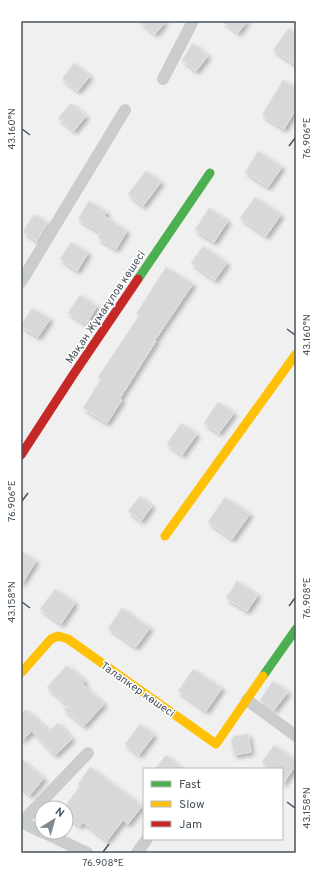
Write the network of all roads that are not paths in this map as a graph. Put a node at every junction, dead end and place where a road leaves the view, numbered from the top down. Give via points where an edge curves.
1 (193, 21) edge
2 (163, 79) dead end
3 (125, 110) dead end
4 (210, 173) dead end
5 (21, 282) edge
6 (296, 354) edge
7 (21, 455) edge
8 (165, 536) dead end
9 (296, 629) edge
10 (21, 673) edge
11 (247, 700) junction
12 (296, 736) edge
13 (88, 753) dead end
14 (22, 822) edge
15 (34, 828) edge
16 (59, 840) edge
17 (146, 840) edge
18 (87, 853) edge
19 (137, 853) edge

1 - 2 street
3 - 5 street
4 - 7 street, Мақан Жұмағұлов көшесі
6 - 8 street
9 - 11 street, Талапкер көшесі
10 - 11 street, Талапкер көшесі via 51,639 58,636 68,640 216,744
11 - 12 street
13 - 14 street
14 - 15 street
16 - 18 street
17 - 19 street

